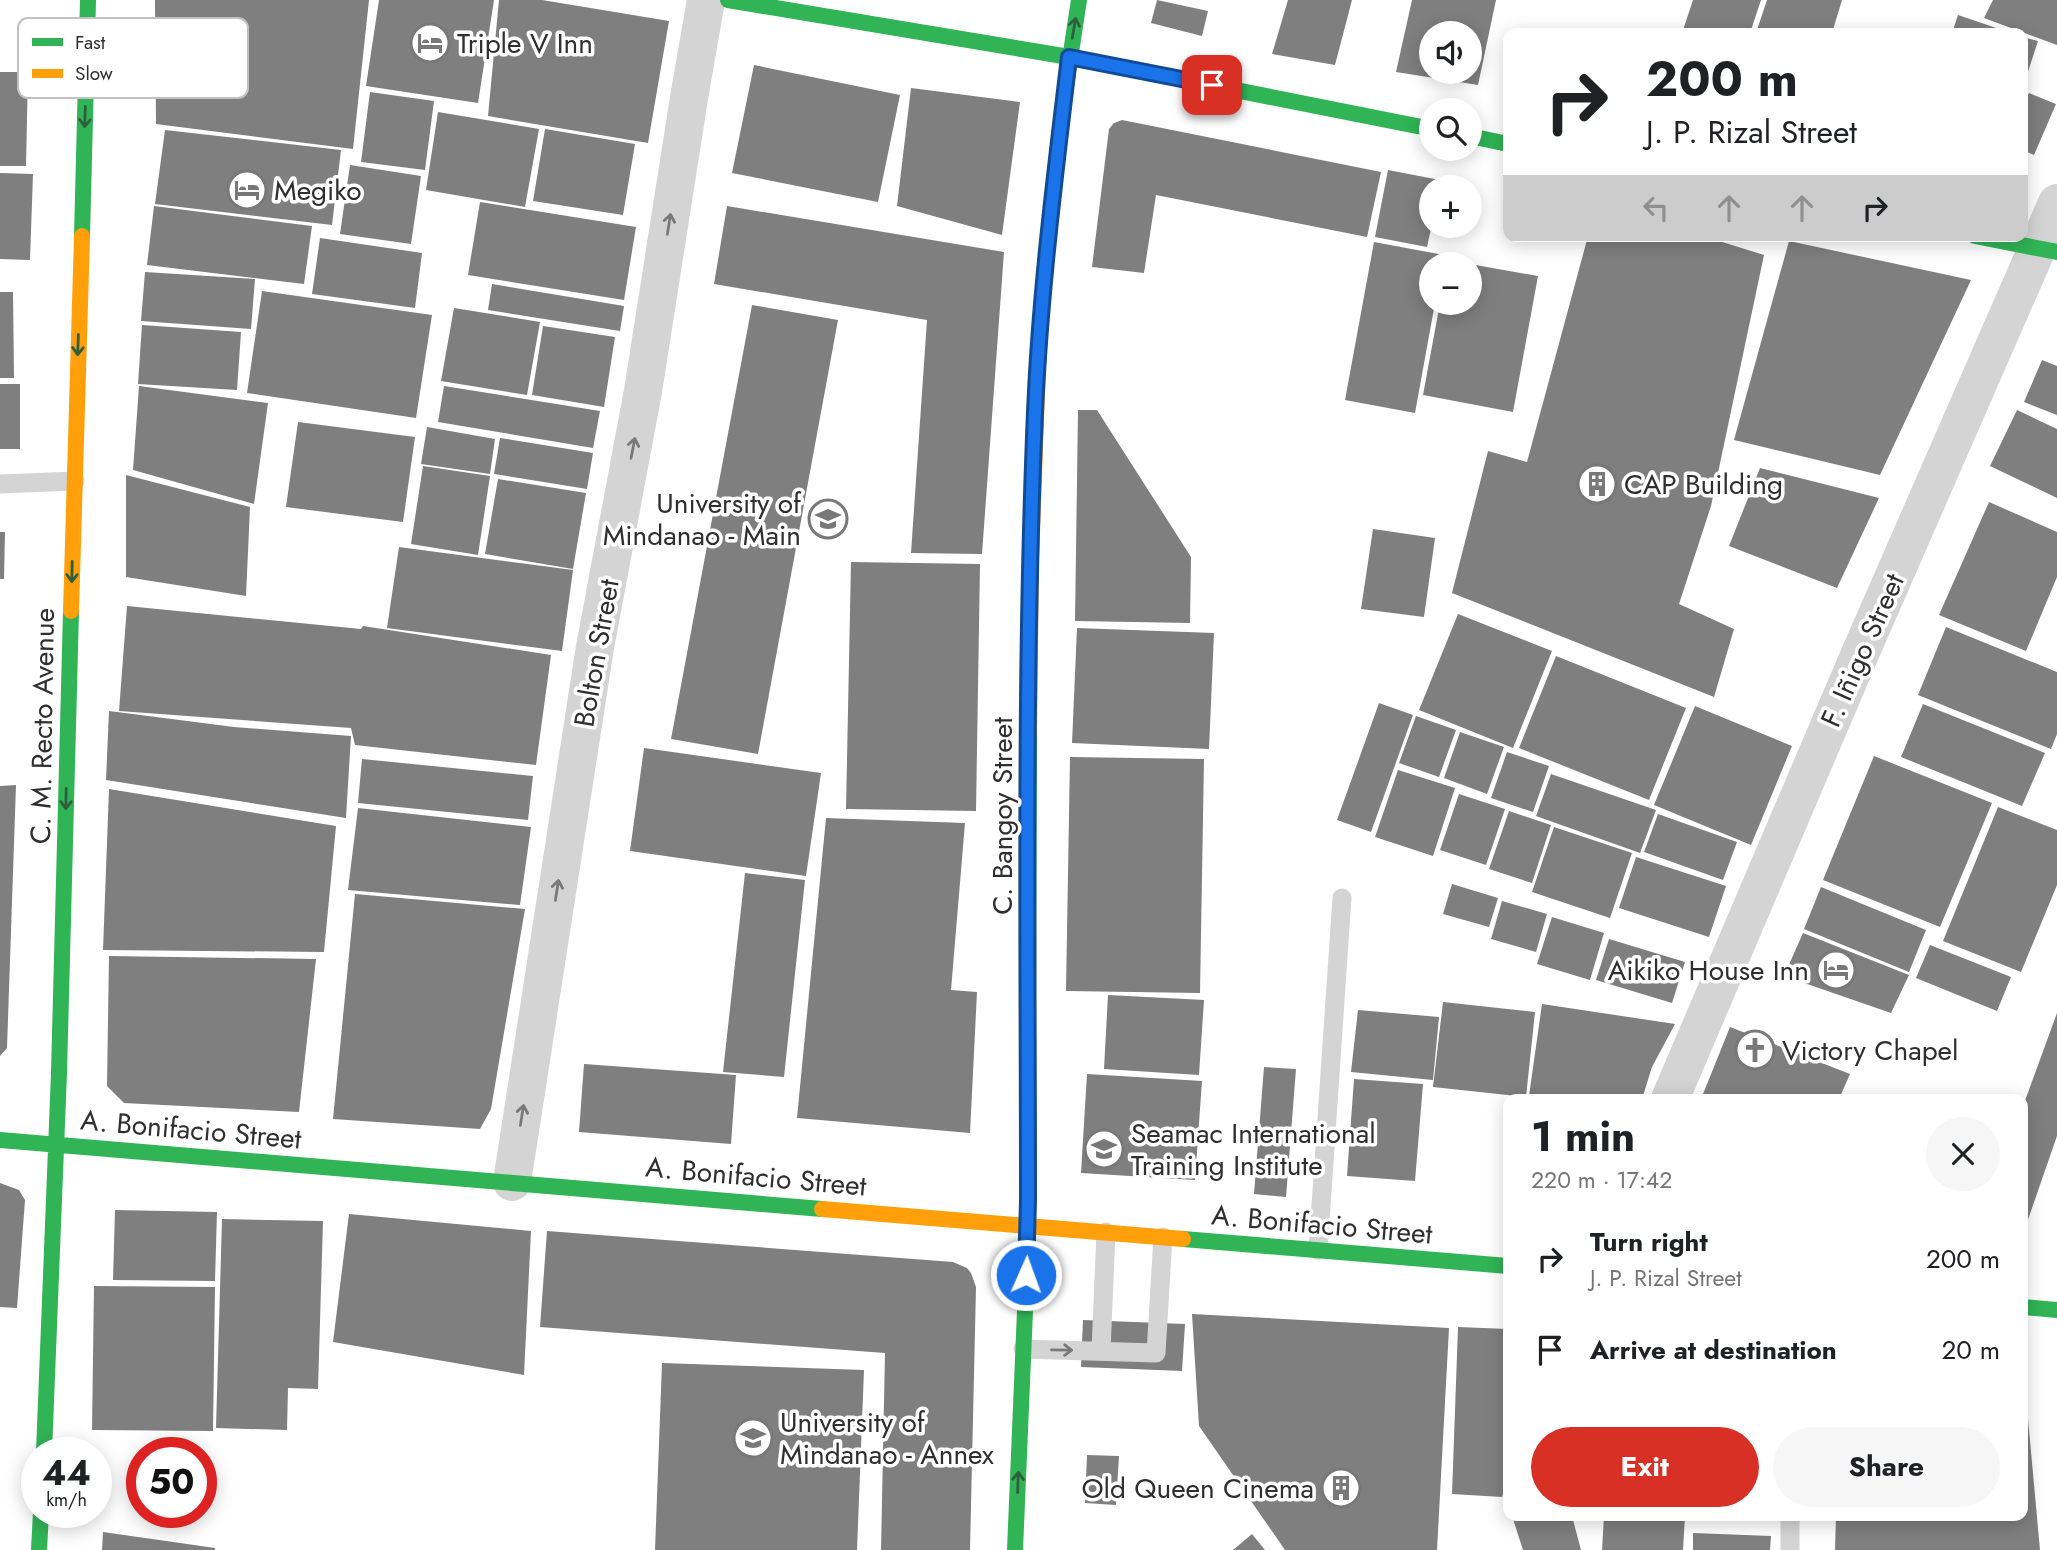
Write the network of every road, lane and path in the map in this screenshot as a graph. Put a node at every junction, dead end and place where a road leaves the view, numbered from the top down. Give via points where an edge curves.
1 (88, 0) edge
2 (706, 0) edge
3 (728, 0) edge
4 (1079, 0) edge
5 (88, 18) edge
6 (1069, 57) junction
7 (85, 98) edge
8 (1419, 126) edge
9 (1482, 139) edge
10 (1503, 143) edge
11 (2057, 203) edge
12 (2006, 242) edge
13 (2047, 250) edge
14 (75, 481) junction
15 (0, 484) edge
16 (1342, 898) dead end
17 (1672, 1094) edge
18 (0, 1140) edge
19 (57, 1145) junction
20 (512, 1182) junction
21 (1028, 1226) junction
22 (1106, 1232) junction
23 (1163, 1237) junction
24 (1318, 1250) junction
25 (1503, 1266) edge
26 (2028, 1307) edge
27 (2057, 1310) edge
28 (1023, 1349) junction
29 (1101, 1350) junction
30 (45, 1437) edge
31 (1790, 1521) edge
32 (40, 1528) edge
33 (39, 1550) edge
34 (1015, 1550) edge
35 (1790, 1550) edge

1 -> 5 main road, C. M. Recto Avenue
20 -> 2 street, Bolton Street via 593,661 643,391
3 - 6 main road
6 -> 4 main road, C. Bangoy Street
6 - 8 main road
6 - 21 main road, C. Bangoy Street via 1042,294 1035,410 1028,720
7 -> 14 main road, C. M. Recto Avenue
9 - 10 main road
11 - 13 street, F. Iñigo Street
12 - 13 main road
13 - 17 street, F. Iñigo Street via 1859,656
14 - 15 lane
14 -> 19 main road, C. M. Recto Avenue
16 - 24 lane
18 - 19 main road, A. Bonifacio Street
19 - 20 main road, A. Bonifacio Street
19 - 30 main road, C. M. Recto Avenue
20 - 21 main road, A. Bonifacio Street
21 - 22 main road, A. Bonifacio Street
21 - 28 main road, C. Bangoy Street
22 - 23 main road, A. Bonifacio Street
22 - 29 lane
23 - 24 main road, A. Bonifacio Street
23 - 29 lane via 1156,1353
24 - 25 main road, A. Bonifacio Street
26 - 27 main road
28 -> 29 lane
34 -> 28 main road, C. Bangoy Street
31 - 35 lane
32 - 33 main road

